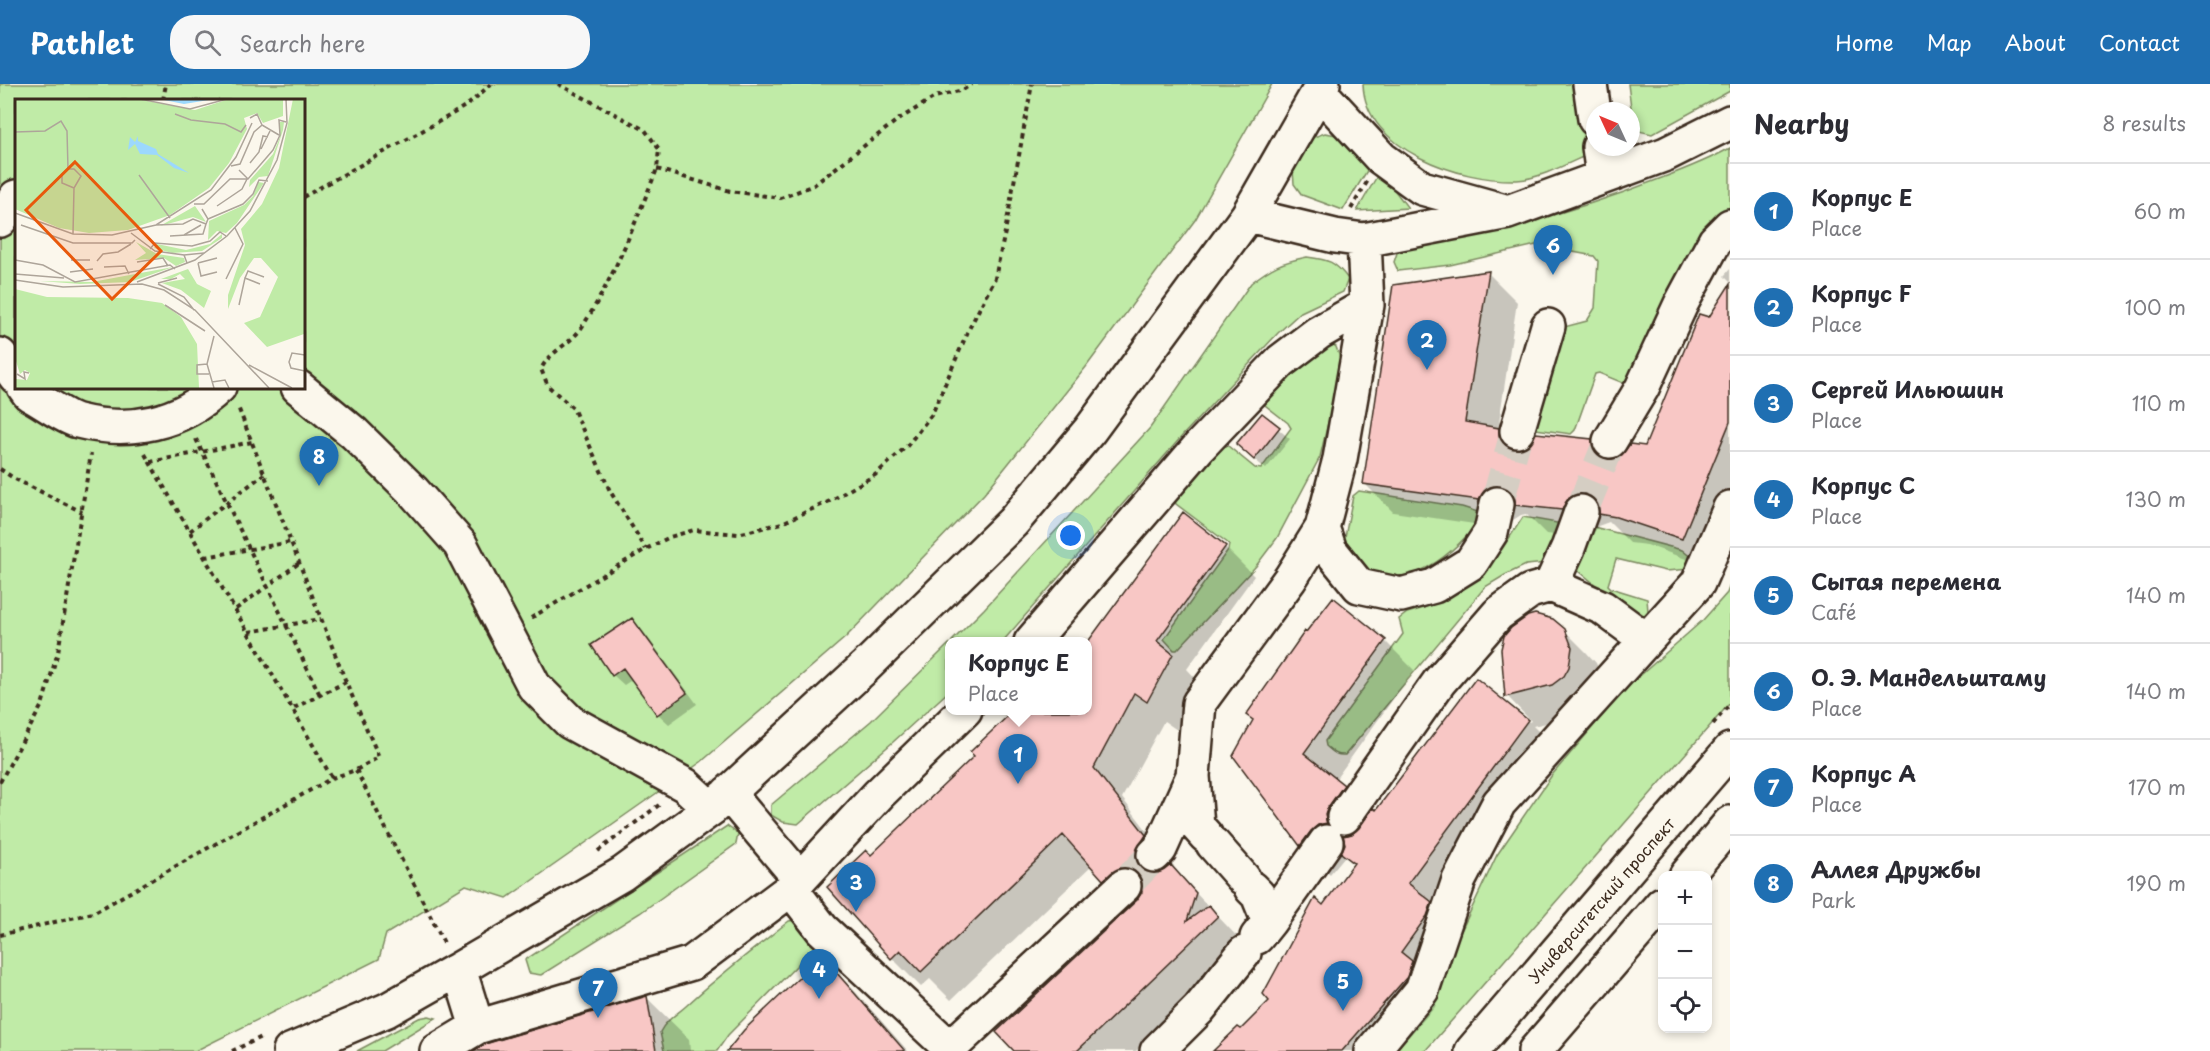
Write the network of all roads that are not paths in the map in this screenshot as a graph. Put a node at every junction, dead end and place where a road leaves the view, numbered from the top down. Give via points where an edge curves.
1 (1590, 84) edge
2 (1321, 88) edge
3 (1593, 102) edge
4 (1730, 122) edge
5 (1601, 162) edge
6 (15, 198) edge
7 (1508, 212) junction
8 (1248, 215) junction
9 (0, 220) edge
10 (1730, 226) edge
11 (1349, 238) junction
12 (1367, 305) junction
13 (1548, 326) dead end
14 (0, 355) edge
15 (15, 375) edge
16 (25, 388) edge
17 (299, 388) edge
18 (227, 392) edge
19 (1516, 431) tunnel mouth
20 (1610, 441) tunnel mouth
21 (1497, 504) tunnel mouth
22 (1730, 508) edge
23 (1581, 512) tunnel mouth
24 (1322, 528) junction
25 (1551, 585) junction
26 (1035, 637) edge
27 (1645, 639) junction
28 (961, 715) edge
29 (1730, 750) edge
30 (1193, 776) junction
31 (719, 801) junction
32 (1730, 823) edge
33 (1154, 855) tunnel mouth
34 (1690, 871) edge
35 (795, 884) junction
36 (1124, 886) tunnel mouth
37 (1658, 909) edge
38 (1255, 939) junction
39 (448, 951) junction
40 (477, 1027) junction
41 (282, 1041) edge
42 (950, 1049) edge
43 (437, 1051) edge
44 (1157, 1051) edge
45 (1372, 1051) edge
46 (1472, 1051) edge
47 (1535, 1051) edge

1 - 3 street
2 - 7 street via 1381,158 1422,188
2 - 8 street
4 - 5 street via 1666,154
5 - 7 street
6 - 9 street
7 - 11 street
8 - 11 street
8 - 31 street via 1090,430 1012,522 866,668
10 - 20 street via 1714,240 1642,388
11 - 12 street
12 - 24 street via 1340,459
12 - 26 street via 1318,333 1281,361 1199,447
13 - 19 street
14 - 15 street
16 - 18 street via 76,420 130,428 184,413 207,398
17 - 31 street via 362,441 460,544 534,686 570,722
21 - 24 street via 1491,532 1471,563 1434,586 1401,595 1359,586 1330,550
22 - 27 street via 1698,583
23 - 25 street
24 - 30 street via 1290,579 1199,703
25 - 27 street via 1603,609
25 - 38 street via 1530,591 1498,614 1439,682
27 - 45 street via 1499,803 1459,880 1422,990
28 - 35 street via 879,794
29 - 46 street, Университетский проспект
30 - 33 street
30 - 38 street via 1197,826 1258,895
31 - 35 street
31 - 39 street via 622,874
32 - 34 street
35 - 40 street via 692,963
35 - 42 street via 822,929
36 - 42 street
37 - 47 street
38 - 44 street via 1199,1009
39 - 40 street
39 - 41 street via 387,1010
40 - 43 street

